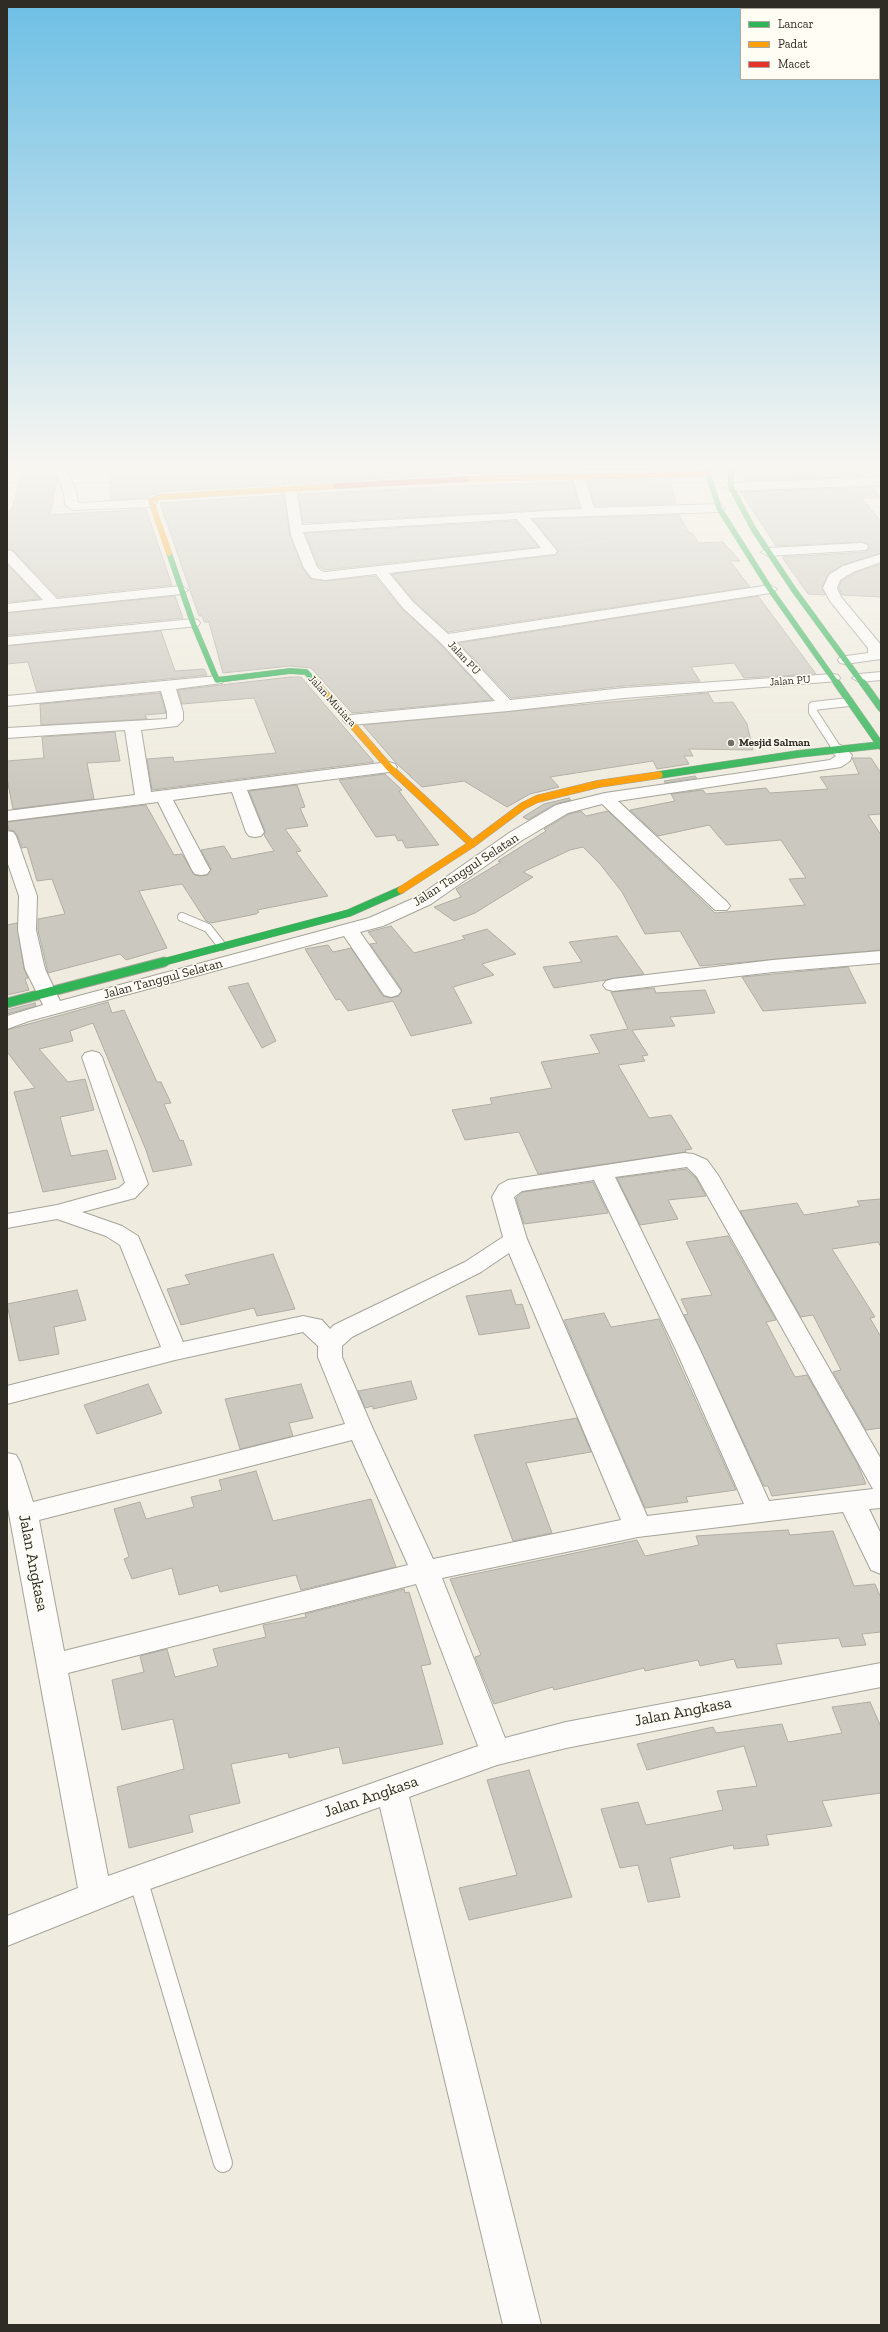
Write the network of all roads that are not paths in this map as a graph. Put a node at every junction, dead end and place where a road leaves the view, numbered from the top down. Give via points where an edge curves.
1 (25, 573) edge
2 (175, 573) edge
3 (315, 573) edge
4 (354, 573) edge
5 (382, 573) edge
6 (760, 573) edge
7 (783, 573) edge
8 (842, 573) edge
9 (770, 589) junction
10 (181, 590) junction
11 (53, 602) junction
12 (7, 608) edge
13 (812, 613) junction
14 (788, 614) junction
15 (193, 623) junction
16 (445, 639) junction
17 (7, 641) edge
18 (878, 656) edge
19 (845, 660) junction
20 (881, 676) edge
21 (832, 678) junction
22 (858, 678) junction
23 (217, 680) junction
24 (7, 685) edge
25 (167, 686) junction
26 (46, 698) junction
27 (7, 701) edge
28 (849, 702) junction
29 (508, 706) junction
30 (881, 708) edge
31 (351, 720) junction
32 (132, 725) junction
33 (7, 734) edge
34 (880, 746) edge
35 (837, 749) junction
36 (389, 767) junction
37 (237, 787) junction
38 (163, 796) junction
39 (144, 798) junction
40 (605, 798) junction
41 (7, 816) edge
42 (255, 832) dead end
43 (7, 836) edge
44 (472, 844) junction
45 (201, 870) dead end
46 (721, 906) dead end
47 (182, 917) dead end
48 (348, 930) junction
49 (222, 946) junction
50 (881, 957) edge
51 (613, 985) dead end
52 (391, 991) dead end
53 (50, 1000) junction
54 (7, 1003) edge
55 (7, 1023) edge
56 (92, 1057) dead end
57 (601, 1172) junction
58 (58, 1212) junction
59 (7, 1221) edge
60 (515, 1239) junction
61 (330, 1344) junction
62 (175, 1352) junction
63 (7, 1395) edge
64 (360, 1429) junction
65 (7, 1462) edge
66 (881, 1482) edge
67 (881, 1498) edge
68 (852, 1502) junction
69 (761, 1513) junction
70 (24, 1514) junction
71 (638, 1527) junction
72 (881, 1563) edge
73 (426, 1571) junction
74 (52, 1666) junction
75 (881, 1675) edge
76 (496, 1753) junction
77 (391, 1790) junction
78 (138, 1879) junction
79 (95, 1894) junction
80 (7, 1930) edge
81 (223, 2163) dead end
82 (522, 2325) edge

1 - 11 street
2 - 10 main road
3 - 4 street via 325,576
5 - 16 street via 408,605
6 - 9 main road
7 - 13 main road
8 - 18 street via 834,578 830,588
9 - 14 main road
9 - 16 street, Jalan PU
10 - 11 street
10 - 15 main road
11 - 12 street
13 - 14 main road
13 - 19 main road
14 - 21 main road
15 - 17 street
15 - 23 main road
16 - 29 street, Jalan PU
18 - 19 street
19 - 22 main road
20 - 22 street
21 - 28 main road
21 - 29 street, Jalan PU via 624,693
22 - 30 main road
23 - 25 street
23 - 31 main road, Jalan Mutiara via 306,672
24 - 26 street via 25,694
25 - 26 street
25 - 32 street via 175,720 168,723
26 - 27 street
28 - 34 main road
28 - 35 lane via 813,706 813,712
29 - 31 street, Jalan PU
31 - 36 main road, Jalan Mutiara
32 - 33 street
32 - 39 street
34 - 35 main road, Jalan Tanggul Selatan
35 - 40 street, Jalan Tanggul Selatan via 844,754 844,758 835,764
35 - 44 main road, Jalan Tanggul Selatan via 564,791 523,806
36 - 37 street
36 - 44 main road, Jalan Mutiara
37 - 38 street
37 - 42 street via 243,796
38 - 39 street
38 - 45 street
39 - 41 street
40 - 46 street
40 - 48 street, Jalan Tanggul Selatan via 562,809 515,837 425,900 376,922
43 - 53 street via 28,896 27,930 35,969
44 - 49 main road, Jalan Tanggul Selatan via 410,885 376,902 349,913
47 - 49 lane via 208,928
48 - 52 street
48 - 53 street, Jalan Tanggul Selatan
49 - 53 main road, Jalan Tanggul Selatan
50 - 51 street via 773,966
53 - 54 main road, Jalan Tanggul Selatan
53 - 55 street, Jalan Tanggul Selatan
56 - 58 street via 137,1184 127,1193
57 - 60 street via 516,1185 507,1190 503,1197
57 - 66 street via 684,1160 699,1165
57 - 69 street via 688,1350
58 - 59 street
58 - 62 street via 114,1231 130,1241
60 - 61 street via 473,1267 343,1331
60 - 71 street
61 - 62 street via 313,1326 303,1324
61 - 64 street via 330,1357
62 - 63 street
64 - 70 street
64 - 73 street
65 - 70 street, Jalan Angkasa
67 - 68 street
68 - 69 street
68 - 72 street
69 - 71 street
70 - 74 street, Jalan Angkasa
71 - 73 street
73 - 74 street
73 - 76 street
74 - 79 street, Jalan Angkasa
75 - 76 street, Jalan Angkasa via 566,1735
76 - 77 street, Jalan Angkasa
77 - 78 street, Jalan Angkasa
77 - 82 street
78 - 79 street, Jalan Angkasa
78 - 81 lane
79 - 80 street

